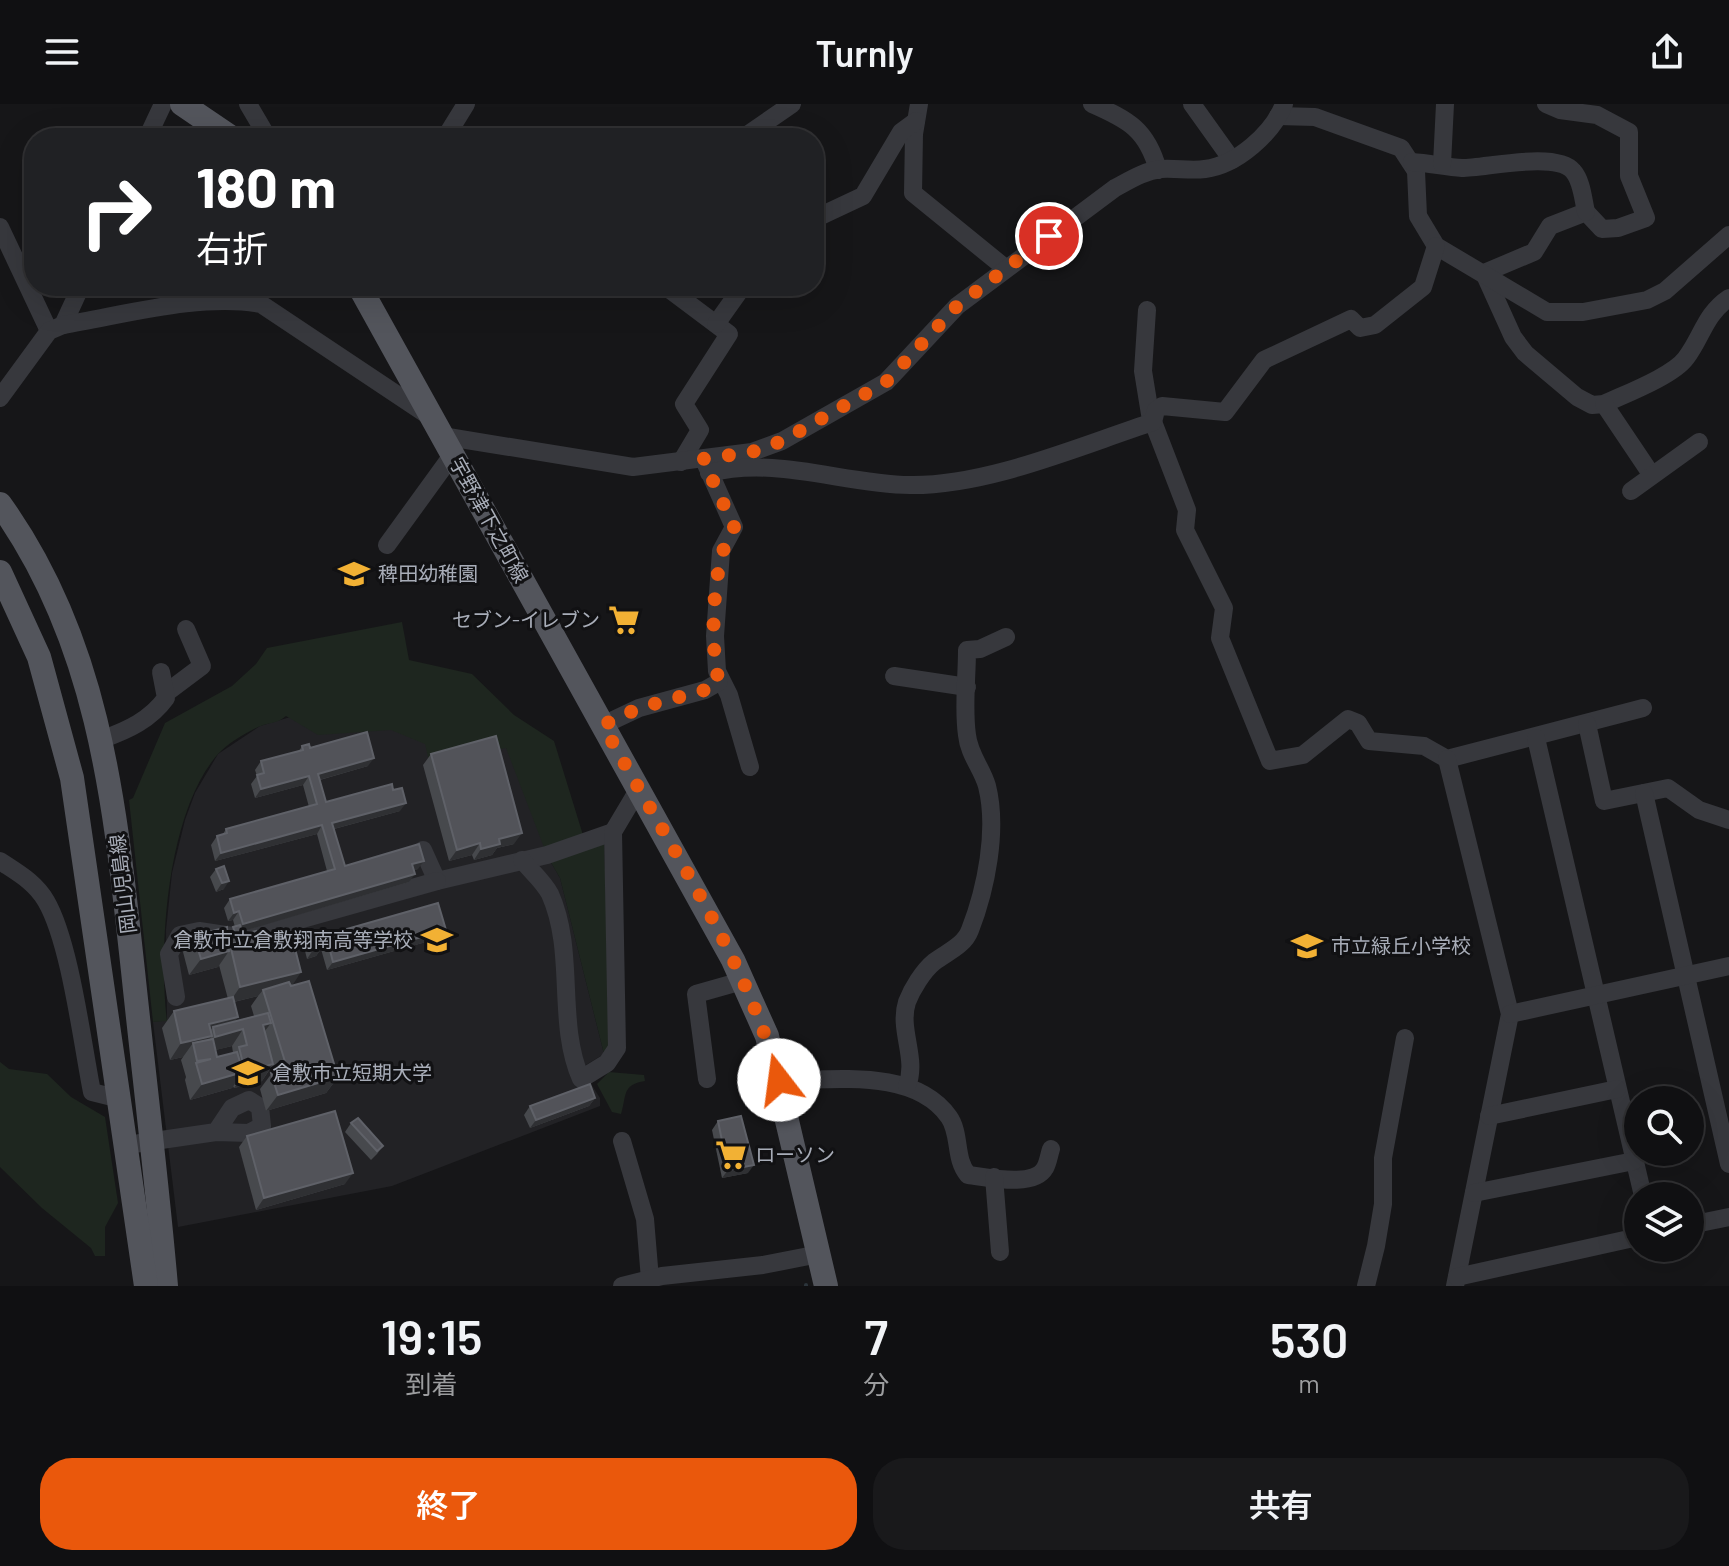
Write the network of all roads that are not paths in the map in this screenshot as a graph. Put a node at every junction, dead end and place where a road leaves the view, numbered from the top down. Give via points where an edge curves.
1 (163, 104) edge
2 (182, 104) edge
3 (248, 104) edge
4 (466, 104) edge
5 (792, 104) edge
6 (1092, 104) edge
7 (1192, 104) edge
8 (1445, 104) edge
9 (1546, 104) edge
10 (1281, 110) edge
11 (918, 112) edge
12 (152, 128) edge
13 (217, 128) edge
14 (262, 128) edge
15 (451, 128) edge
16 (757, 128) edge
17 (1232, 160) junction
18 (1412, 162) junction
19 (1442, 164) junction
20 (1158, 170) junction
21 (1586, 212) junction
22 (824, 214) edge
23 (0, 227) edge
24 (1729, 235) edge
25 (1436, 246) junction
26 (1004, 267) junction
27 (24, 270) edge
28 (1484, 273) junction
29 (38, 296) edge
30 (75, 296) edge
31 (365, 296) edge
32 (678, 296) edge
33 (736, 296) edge
34 (1729, 298) edge
35 (1147, 310) dead end
36 (716, 324) junction
37 (56, 328) junction
38 (0, 398) edge
39 (1604, 404) junction
40 (1153, 422) junction
41 (443, 437) junction
42 (1699, 442) dead end
43 (681, 462) junction
44 (706, 466) junction
45 (1651, 474) junction
46 (1631, 491) dead end
47 (0, 504) edge
48 (387, 545) dead end
49 (0, 572) edge
50 (186, 629) dead end
51 (1006, 637) dead end
52 (161, 672) dead end
53 (894, 676) dead end
54 (719, 682) junction
55 (967, 687) junction
56 (166, 693) junction
57 (1643, 708) dead end
58 (1587, 724) junction
59 (603, 725) junction
60 (1536, 738) junction
61 (103, 739) junction
62 (1447, 759) junction
63 (750, 767) dead end
64 (638, 790) junction
65 (1644, 793) junction
66 (1729, 820) edge
67 (613, 832) junction
68 (423, 850) edge
69 (522, 860) junction
70 (4, 869) edge
71 (437, 881) junction
72 (1729, 966) edge
73 (1686, 975) junction
74 (742, 981) junction
75 (1595, 996) junction
76 (176, 997) dead end
77 (1510, 1014) junction
78 (1405, 1038) dead end
79 (707, 1079) dead end
80 (779, 1080) junction
81 (907, 1086) junction
82 (1617, 1089) junction
83 (120, 1099) junction
84 (1489, 1116) junction
85 (1624, 1119) edge
86 (216, 1132) dead end
87 (154, 1141) junction
88 (622, 1141) dead end
89 (127, 1145) junction
90 (1051, 1149) dead end
91 (1624, 1163) edge
92 (1729, 1164) edge
93 (994, 1177) junction
94 (1474, 1193) junction
95 (1729, 1217) edge
96 (1704, 1222) edge
97 (1624, 1240) edge
98 (1000, 1252) dead end
99 (819, 1254) junction
100 (650, 1279) junction
101 (686, 1280) edge
102 (1456, 1282) edge
103 (146, 1286) edge
104 (166, 1286) edge
105 (622, 1286) edge
106 (826, 1286) edge
107 (1366, 1286) edge

1 - 12 street
2 - 13 main road
3 - 14 street
4 - 15 street
5 - 16 street
6 - 20 street via 1138,129 1151,145
7 - 17 street
8 - 19 street
9 - 21 street via 1597,115 1629,132 1629,176 1646,218 1602,229
10 - 17 street via 1263,136
10 - 18 street via 1401,148
11 - 22 street via 863,196
11 - 26 street via 913,193
17 - 20 street via 1207,169
18 - 19 street
18 - 25 street via 1418,216
19 - 21 street via 1563,164 1579,181
20 - 26 street via 1115,188
21 - 28 street via 1550,226 1534,252
23 - 27 street
24 - 28 street via 1665,291 1647,300 1583,312 1547,312
25 - 28 street
25 - 40 street via 1423,287 1375,325 1360,328 1351,319 1264,360 1225,412 1162,406
26 - 44 street via 935,326 886,382 782,441
28 - 39 street via 1525,353 1577,397
29 - 37 street
30 - 37 street
31 - 41 main road, 宇野津下之町線
32 - 36 street
33 - 36 street
34 - 39 street via 1700,328 1684,362
35 - 40 street via 1143,371
36 - 43 street via 729,334 684,404 700,430
37 - 38 street
37 - 41 street via 216,300 261,304
39 - 45 street
40 - 44 street via 1003,470 923,484
40 - 62 street via 1187,510 1185,530 1224,608 1220,638 1270,761 1303,755 1354,719 1369,741 1424,746
41 - 43 street via 633,467
41 - 48 street
41 - 59 main road, 宇野津下之町線
42 - 45 street
43 - 44 street
44 - 54 street via 734,527 721,551 715,636
45 - 46 street
47 - 61 main road, 岡山児島線 via 52,588 89,684
49 - 83 main road, 岡山児島線 via 39,657 66,748
50 - 56 street via 202,666
51 - 55 street via 967,650
52 - 56 street
53 - 55 street
54 - 59 street
54 - 63 street via 729,695
55 - 81 street via 967,735 991,811 982,887 962,944 931,964 907,1004 904,1018 912,1072
56 - 61 street via 149,718
57 - 58 street
58 - 60 street
58 - 65 street via 1604,801
59 - 64 main road, 宇野津下之町線
60 - 62 street
60 - 75 street
61 - 87 main road, 岡山児島線
62 - 77 street
64 - 67 street
64 - 74 main road, 宇野津下之町線
65 - 66 street via 1668,788 1699,810
65 - 73 street
67 - 69 street
67 - 69 street via 618,1039 607,1063 581,1079 573,1060 567,983 549,893
68 - 71 street
69 - 71 street
70 - 83 street via 38,890 58,929 92,1092
71 - 76 street via 239,937 199,931 180,935 169,954
72 - 73 street
73 - 75 street
73 - 92 street
74 - 79 street via 696,994
74 - 80 main road, 宇野津下之町線 via 767,1036
75 - 77 street
75 - 82 street
77 - 84 street
78 - 107 street via 1383,1158 1383,1204
80 - 81 street
80 - 99 main road, 宇野津下之町線
81 - 93 street via 950,1118 961,1167 968,1175
82 - 84 street
82 - 85 street
83 - 89 main road, 岡山児島線
84 - 94 street
86 - 87 street
87 - 89 street
87 - 104 main road, 岡山児島線
88 - 100 street via 645,1219
89 - 103 main road, 岡山児島線
90 - 93 street via 1038,1176
91 - 94 street
93 - 98 street
94 - 102 street
95 - 96 street
97 - 102 street
99 - 101 street
99 - 106 main road, 宇野津下之町線
100 - 101 street
100 - 105 street

